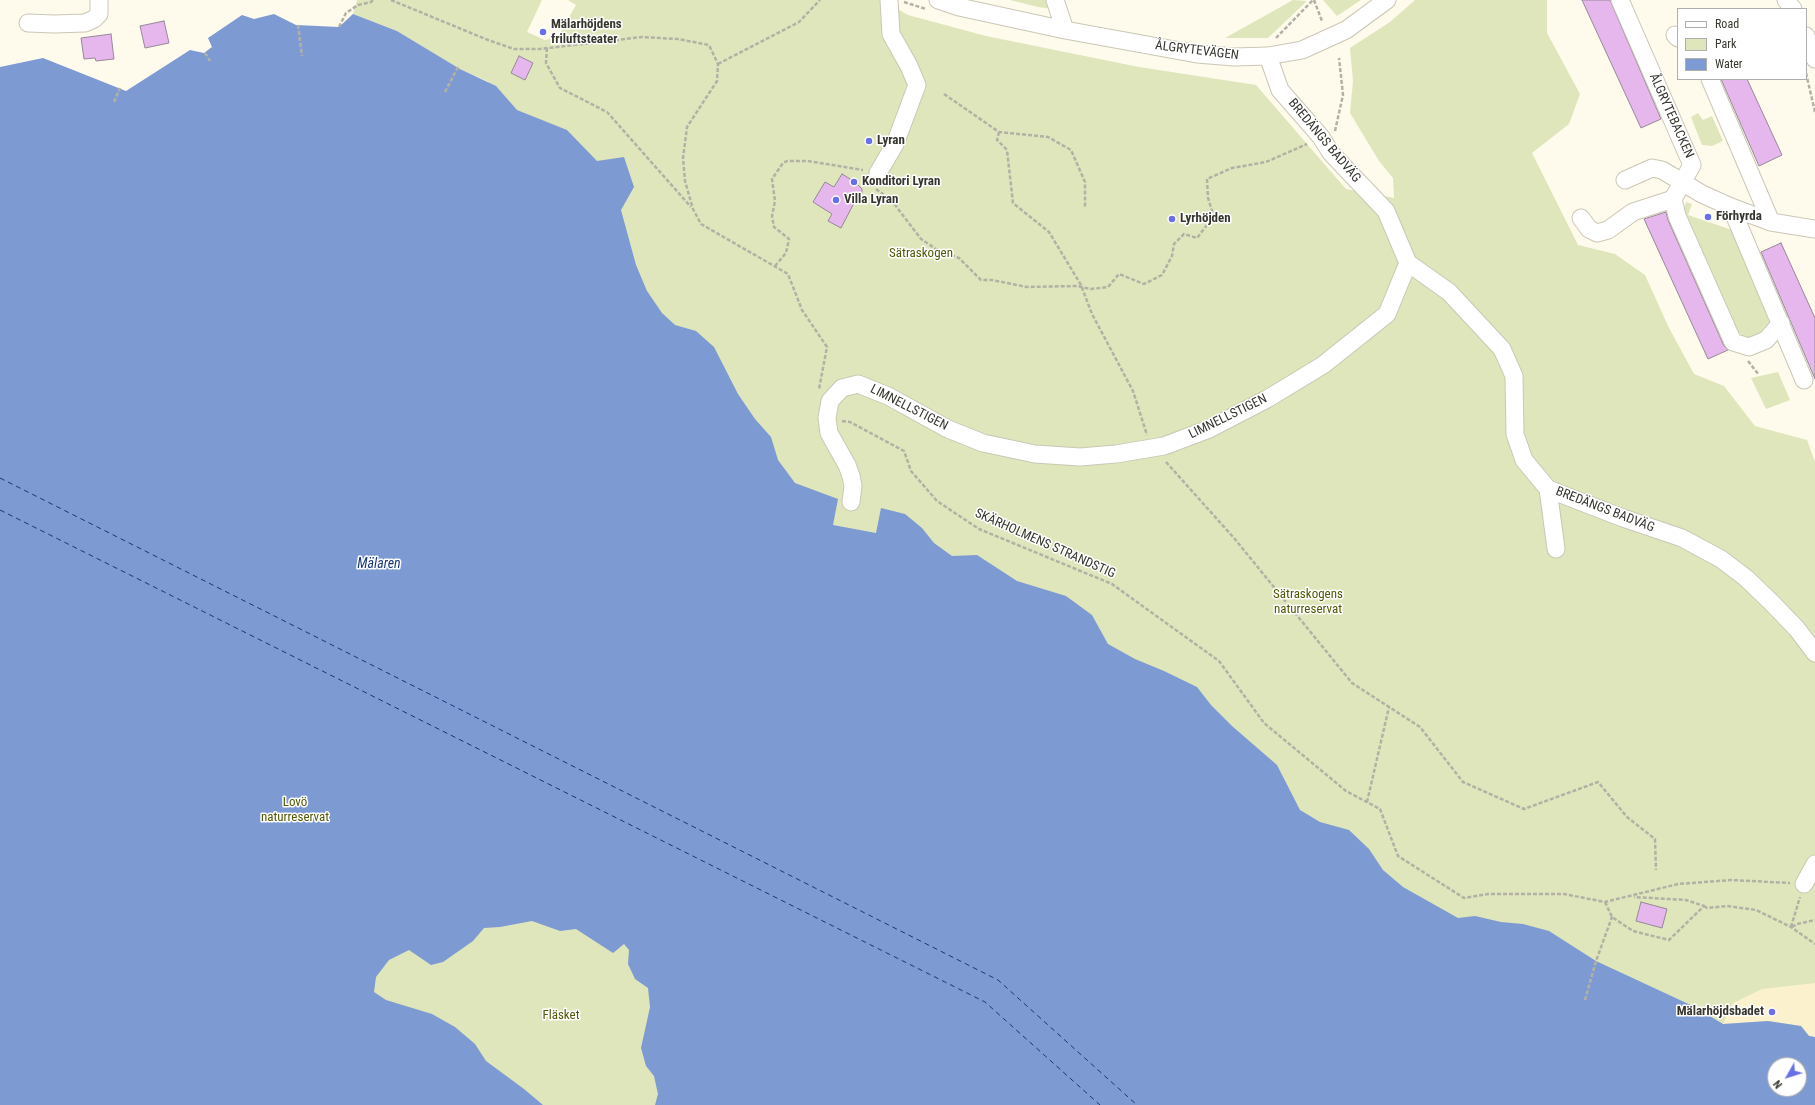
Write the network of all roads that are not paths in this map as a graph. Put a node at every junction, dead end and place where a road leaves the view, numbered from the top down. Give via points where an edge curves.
1 (99, 0) edge
2 (889, 0) edge
3 (938, 0) edge
4 (1055, 0) edge
5 (1387, 0) edge
6 (1620, 0) edge
7 (1786, 0) edge
8 (1792, 8) edge
9 (28, 23) dead end
10 (1065, 30) junction
11 (1807, 39) edge
12 (1268, 56) junction
13 (1815, 59) edge
14 (1710, 80) edge
15 (878, 173) road end
16 (1625, 180) dead end
17 (1683, 182) junction
18 (1673, 199) junction
19 (1731, 207) junction
20 (1581, 218) dead end
21 (1771, 222) junction
22 (1815, 229) edge
23 (1408, 263) junction
24 (1781, 323) junction
25 (1804, 380) dead end
26 (1548, 489) junction
27 (851, 502) dead end
28 (1556, 548) dead end
29 (1815, 653) edge
30 (1815, 864) edge
31 (1804, 884) road end

1 - 9 street via 99,14 85,23
2 - 15 street via 892,34 917,85 895,144
3 - 10 street, ÅLGRYTEVÄGEN
4 - 10 street
5 - 12 street, ÅLGRYTEVÄGEN via 1346,30 1324,41 1302,50
6 - 17 street, ÅLGRYTEBACKEN via 1692,165
7 - 8 street
10 - 12 street, ÅLGRYTEVÄGEN via 1197,54
11 - 13 street
12 - 23 street, BREDÄNGS BADVÄG via 1280,90 1321,137 1331,153 1386,212
14 - 21 street
16 - 17 street via 1652,168 1662,170
17 - 18 street
17 - 19 street
18 - 20 street via 1633,212 1608,230 1596,233 1589,229
18 - 24 street via 1677,216 1733,342 1748,347 1766,340
19 - 21 street
19 - 24 street
21 - 22 street
23 - 26 street, BREDÄNGS BADVÄG via 1449,292 1502,349 1514,376 1515,434 1524,460
23 - 27 street, LIMNELLSTIGEN via 1386,314 1323,365 1267,399 1209,429 1155,448 1080,457 1036,454 984,443 948,429 888,396 858,384 842,388 830,401 827,418 829,433 851,476
24 - 25 street
26 - 28 street
26 - 29 street, BREDÄNGS BADVÄG via 1682,538 1721,559 1746,578 1798,628
30 - 31 street

